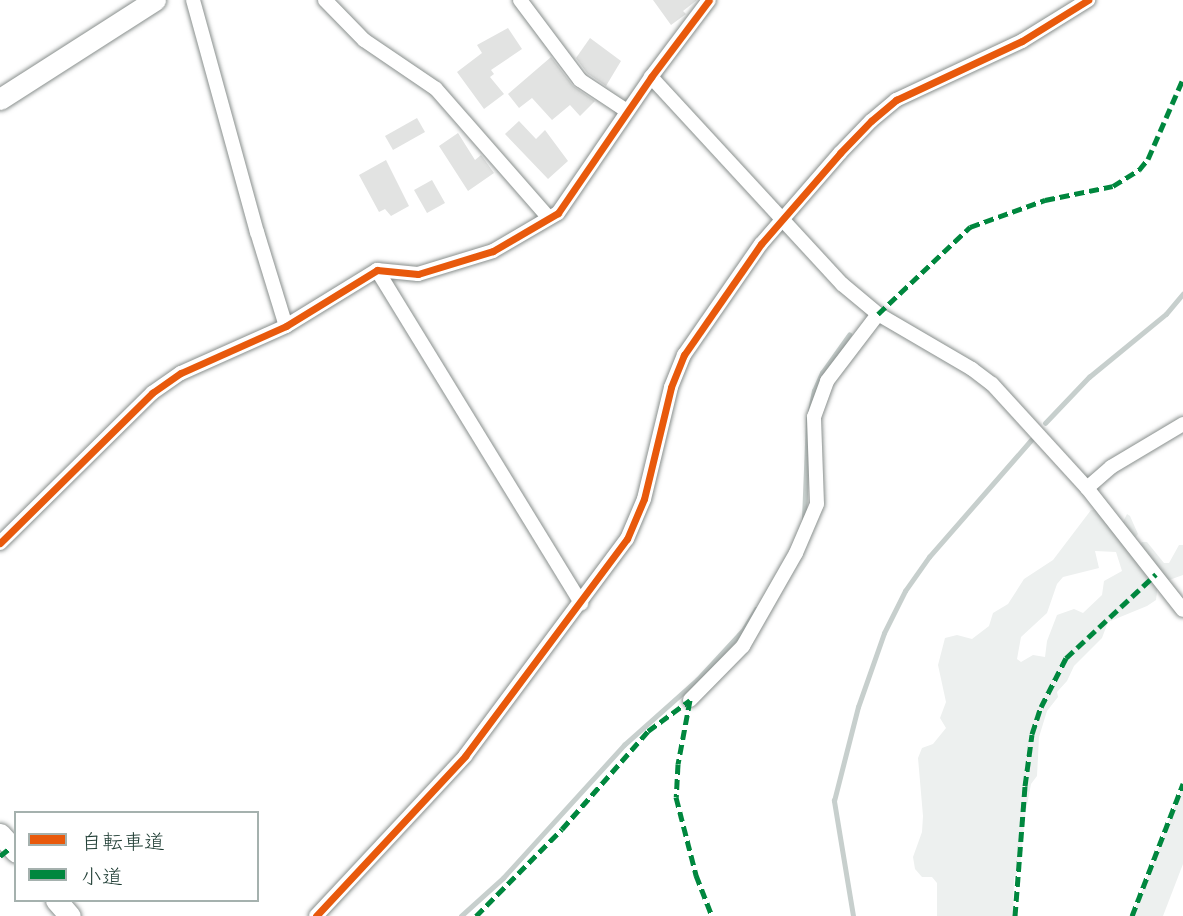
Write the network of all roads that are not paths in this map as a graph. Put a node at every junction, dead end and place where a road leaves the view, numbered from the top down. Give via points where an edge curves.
1 (155, 0) edge
2 (193, 0) edge
3 (325, 0) edge
4 (520, 0) edge
5 (709, 0) edge
6 (1088, 0) edge
7 (651, 77) junction
8 (0, 99) edge
9 (627, 111) junction
10 (549, 218) junction
11 (781, 221) junction
12 (377, 270) junction
13 (878, 314) junction
14 (286, 326) junction
15 (1183, 424) edge
16 (1087, 488) junction
17 (0, 543) edge
18 (581, 603) junction
19 (1183, 611) edge
20 (690, 700) dead end
21 (0, 834) edge
22 (14, 850) edge
23 (58, 902) edge
24 (70, 916) edge
25 (316, 916) edge

1 - 8 street
2 - 14 street
3 - 10 street via 364,40 436,89
4 - 9 street via 580,80
5 - 7 street
6 - 11 street via 1022,41 896,100 863,129
7 - 9 street
7 - 11 street
9 - 10 street via 558,213
10 - 12 street via 493,251 418,274
11 - 13 street
11 - 18 street via 684,355 671,387 644,499 627,539
12 - 14 street
12 - 18 street
13 - 16 street via 992,384
13 - 20 street via 827,381 814,417 817,504 796,553 743,646
14 - 17 street via 181,373 152,393
15 - 16 street via 1111,467
16 - 19 street
18 - 25 street via 465,756
21 - 22 street
23 - 24 street

